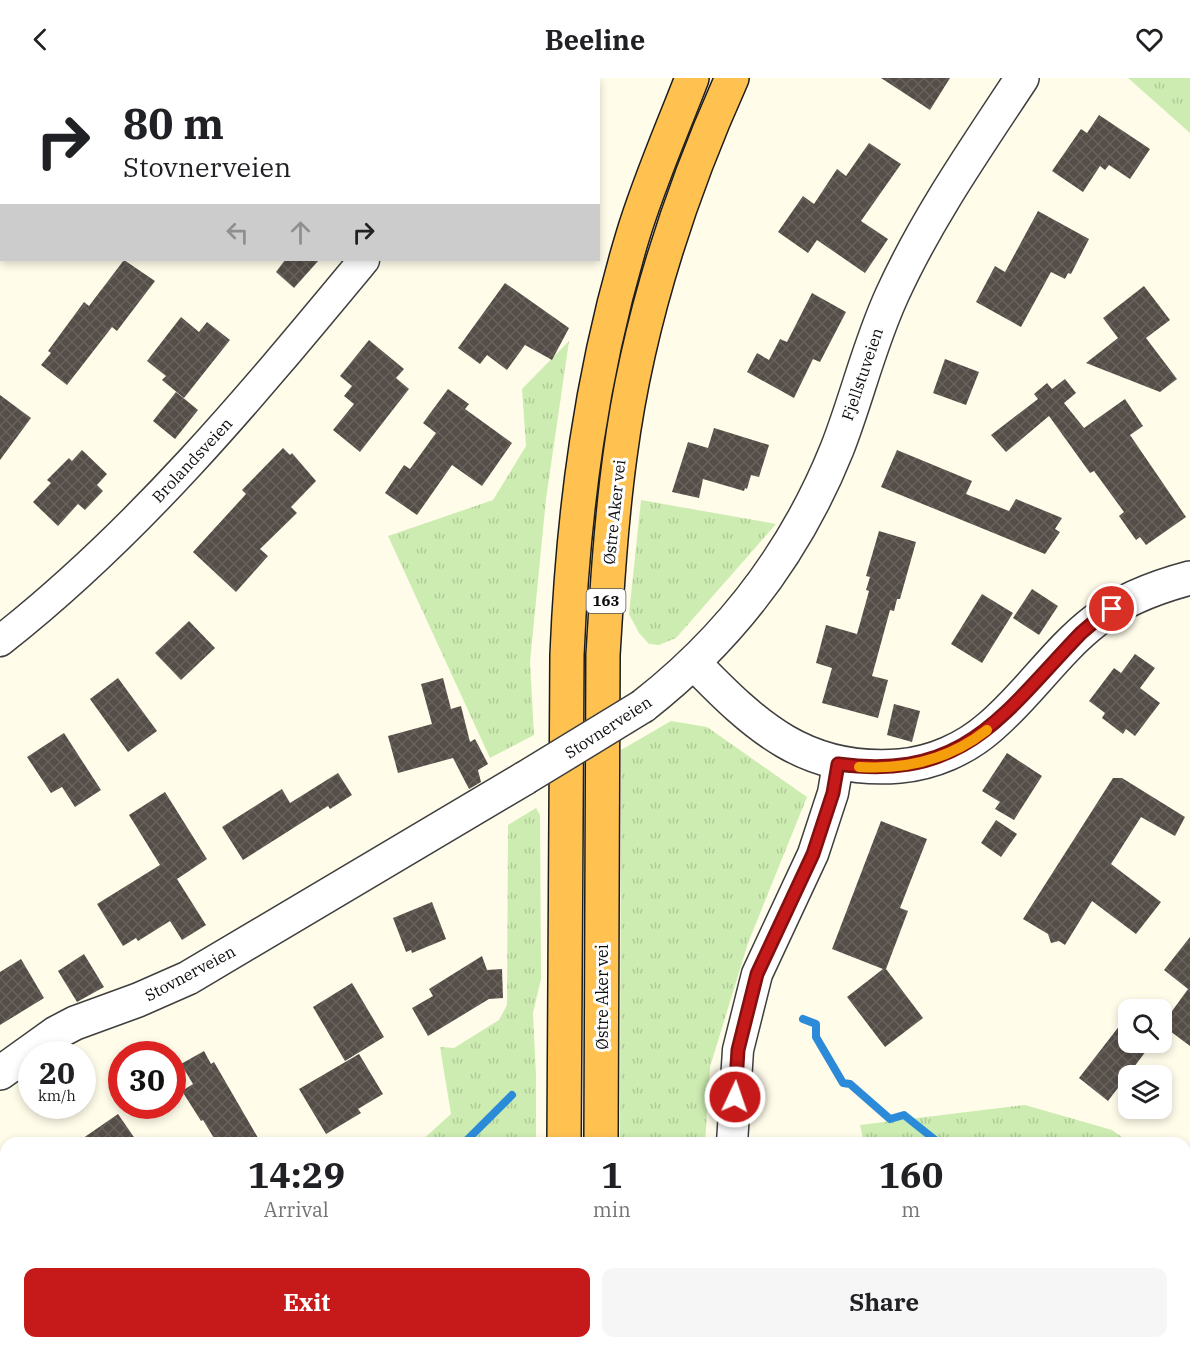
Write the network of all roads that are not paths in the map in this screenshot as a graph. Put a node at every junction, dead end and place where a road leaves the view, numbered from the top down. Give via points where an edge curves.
1 (692, 78) edge
2 (732, 78) edge
3 (1022, 78) edge
4 (363, 261) edge
5 (1190, 578) edge
6 (0, 641) edge
7 (694, 663) junction
8 (838, 764) junction
9 (0, 1074) edge
10 (564, 1137) edge
11 (601, 1137) edge
12 (732, 1137) edge

1 - 10 highway, 163 via 653,176 618,286 595,387 576,514 567,656
2 - 11 highway, Østre Aker vei / 163 via 669,241 640,348 620,454 603,655
3 - 7 street, Fjellstuveien via 963,166 893,292 837,447 796,534 743,610
4 - 6 street, Brolandsveien via 199,456 80,574
5 - 8 street via 1142,594 1095,621 991,727 949,754 910,765
7 - 8 street via 729,699 778,738
7 - 9 street, Stovnerveien, bridge via 643,706 188,978 75,1023
8 - 12 street via 813,854 757,974 738,1050

